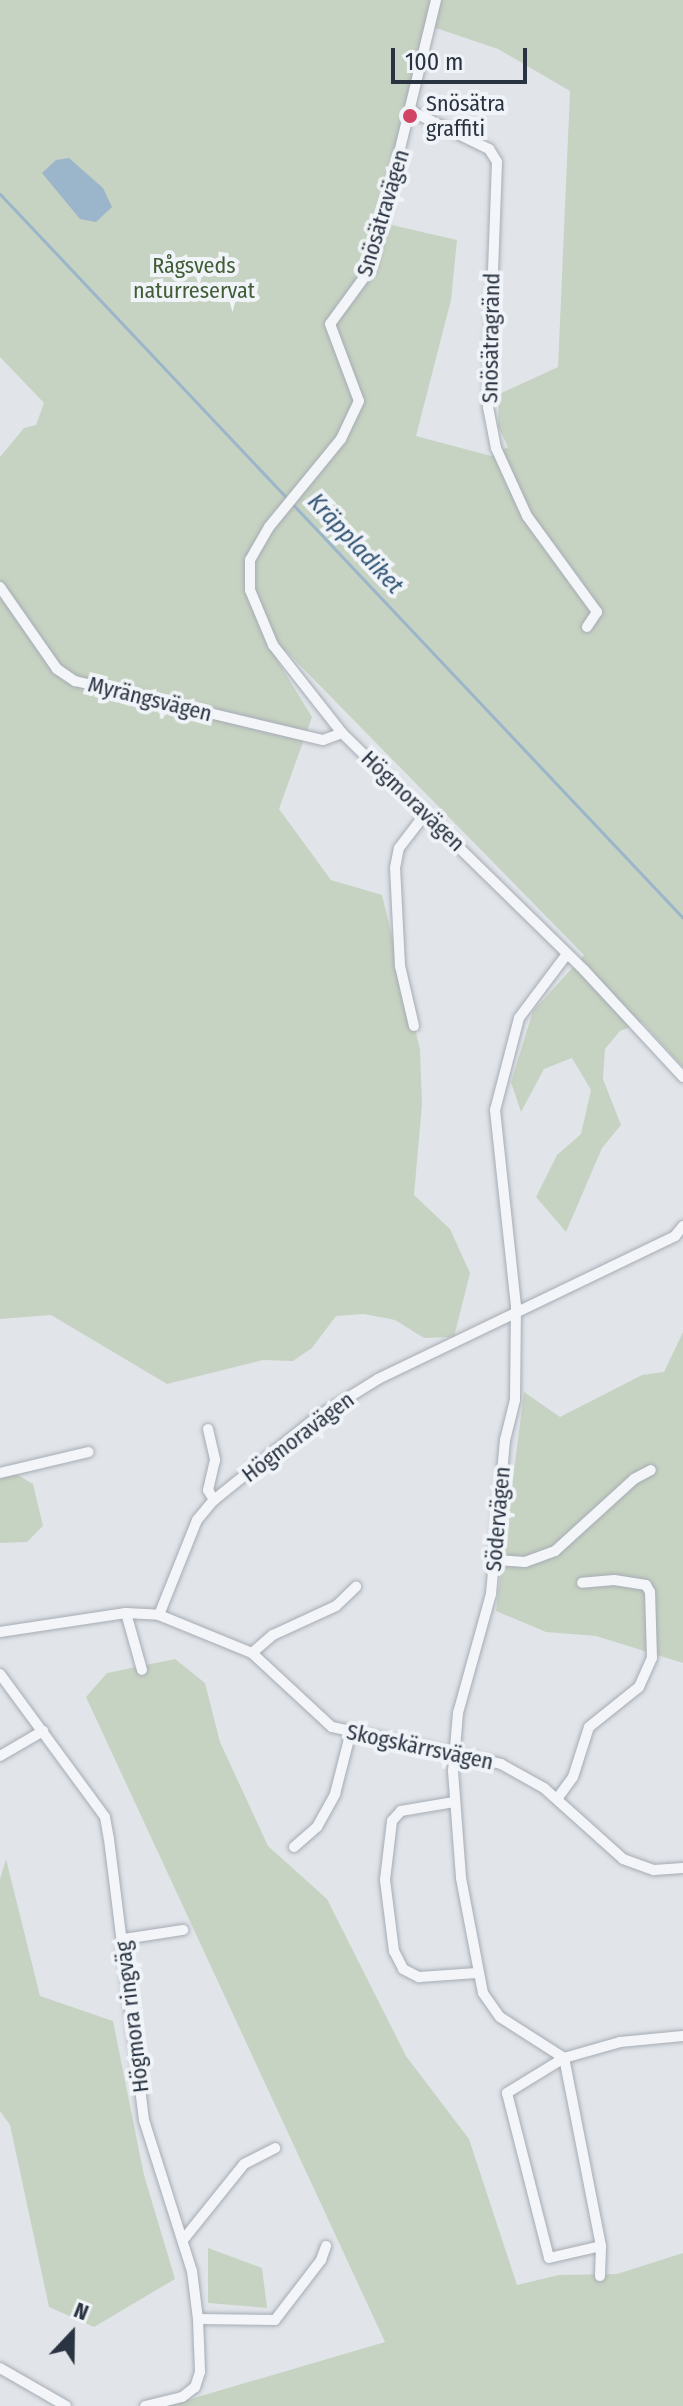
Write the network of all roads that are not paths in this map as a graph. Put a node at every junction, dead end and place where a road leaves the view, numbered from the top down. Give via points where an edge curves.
1 (436, 0) edge
2 (413, 112) junction
3 (0, 587) edge
4 (587, 627) dead end
5 (342, 733) junction
6 (426, 813) junction
7 (567, 954) junction
8 (414, 1026) dead end
9 (683, 1077) edge
10 (683, 1226) edge
11 (515, 1317) junction
12 (208, 1429) dead end
13 (89, 1452) dead end
14 (651, 1470) dead end
15 (0, 1473) edge
16 (214, 1500) junction
17 (497, 1560) junction
18 (582, 1583) dead end
19 (356, 1587) dead end
20 (126, 1613) junction
21 (159, 1615) junction
22 (0, 1632) edge
23 (252, 1653) junction
24 (142, 1670) dead end
25 (0, 1674) edge
26 (43, 1731) junction
27 (350, 1735) junction
28 (454, 1753) junction
29 (0, 1756) edge
30 (557, 1799) junction
31 (454, 1802) junction
32 (294, 1847) dead end
33 (683, 1868) edge
34 (183, 1930) dead end
35 (124, 1939) junction
36 (477, 1973) junction
37 (683, 2036) edge
38 (564, 2058) junction
39 (275, 2148) dead end
40 (183, 2240) junction
41 (326, 2246) dead end
42 (601, 2246) junction
43 (600, 2276) dead end
44 (198, 2319) junction
45 (0, 2368) edge
46 (66, 2406) edge
47 (145, 2406) edge

1 - 2 street, Snösätravägen
2 - 4 street, Snösätragränd via 489,149 497,162 488,407 496,448 527,516 597,612
2 - 5 street, Snösätravägen via 371,268 330,324 359,401 341,439 250,560 250,590 273,645
3 - 5 street, Myrängsvägen via 57,669 75,681 323,740
5 - 6 street, Högmoravägen
6 - 7 street, Högmoravägen
6 - 8 street via 399,848 395,868 400,966
7 - 9 street, Högmoravägen
7 - 11 street, Södervägen via 519,1018 495,1110
10 - 11 street, Högmoravägen via 675,1236
11 - 16 street, Högmoravägen via 347,1396
11 - 17 street, Södervägen via 515,1400 505,1440
12 - 16 street via 215,1460 208,1490
13 - 15 street
14 - 17 street via 634,1479 555,1551 525,1562
16 - 21 street, Högmoravägen via 193,1529
17 - 28 street, Södervägen via 462,1688
18 - 30 street via 603,1579 646,1585 652,1658 639,1687 589,1727 573,1777
19 - 23 street via 336,1606 273,1635
20 - 21 street
20 - 22 street
20 - 24 street
21 - 23 street, Skogskärrsvägen
23 - 27 street, Skogskärrsvägen via 332,1727
25 - 26 street, Högmora ringväg
26 - 29 street
26 - 35 street, Högmora ringväg via 105,1817
27 - 28 street, Skogskärrsvägen
27 - 32 street via 335,1794 317,1827
28 - 30 street, Skogskärrsvägen via 517,1771
28 - 31 street, Södervägen
30 - 33 street, Skogskärrsvägen via 623,1859 654,1870
31 - 36 street, Södervägen
31 - 36 street via 401,1811 392,1821 385,1880 394,1951 403,1969 419,1977
34 - 35 street
35 - 40 street, Högmora ringväg via 144,2120
36 - 38 street, Södervägen via 500,2017
37 - 38 street via 654,2036
38 - 42 street
38 - 42 street via 507,2093 549,2258
39 - 40 street via 244,2164
40 - 44 street, Högmora ringväg
41 - 44 street via 275,2320
42 - 43 street
44 - 47 street, Högmora ringväg via 200,2372 195,2387 182,2397
45 - 46 street

